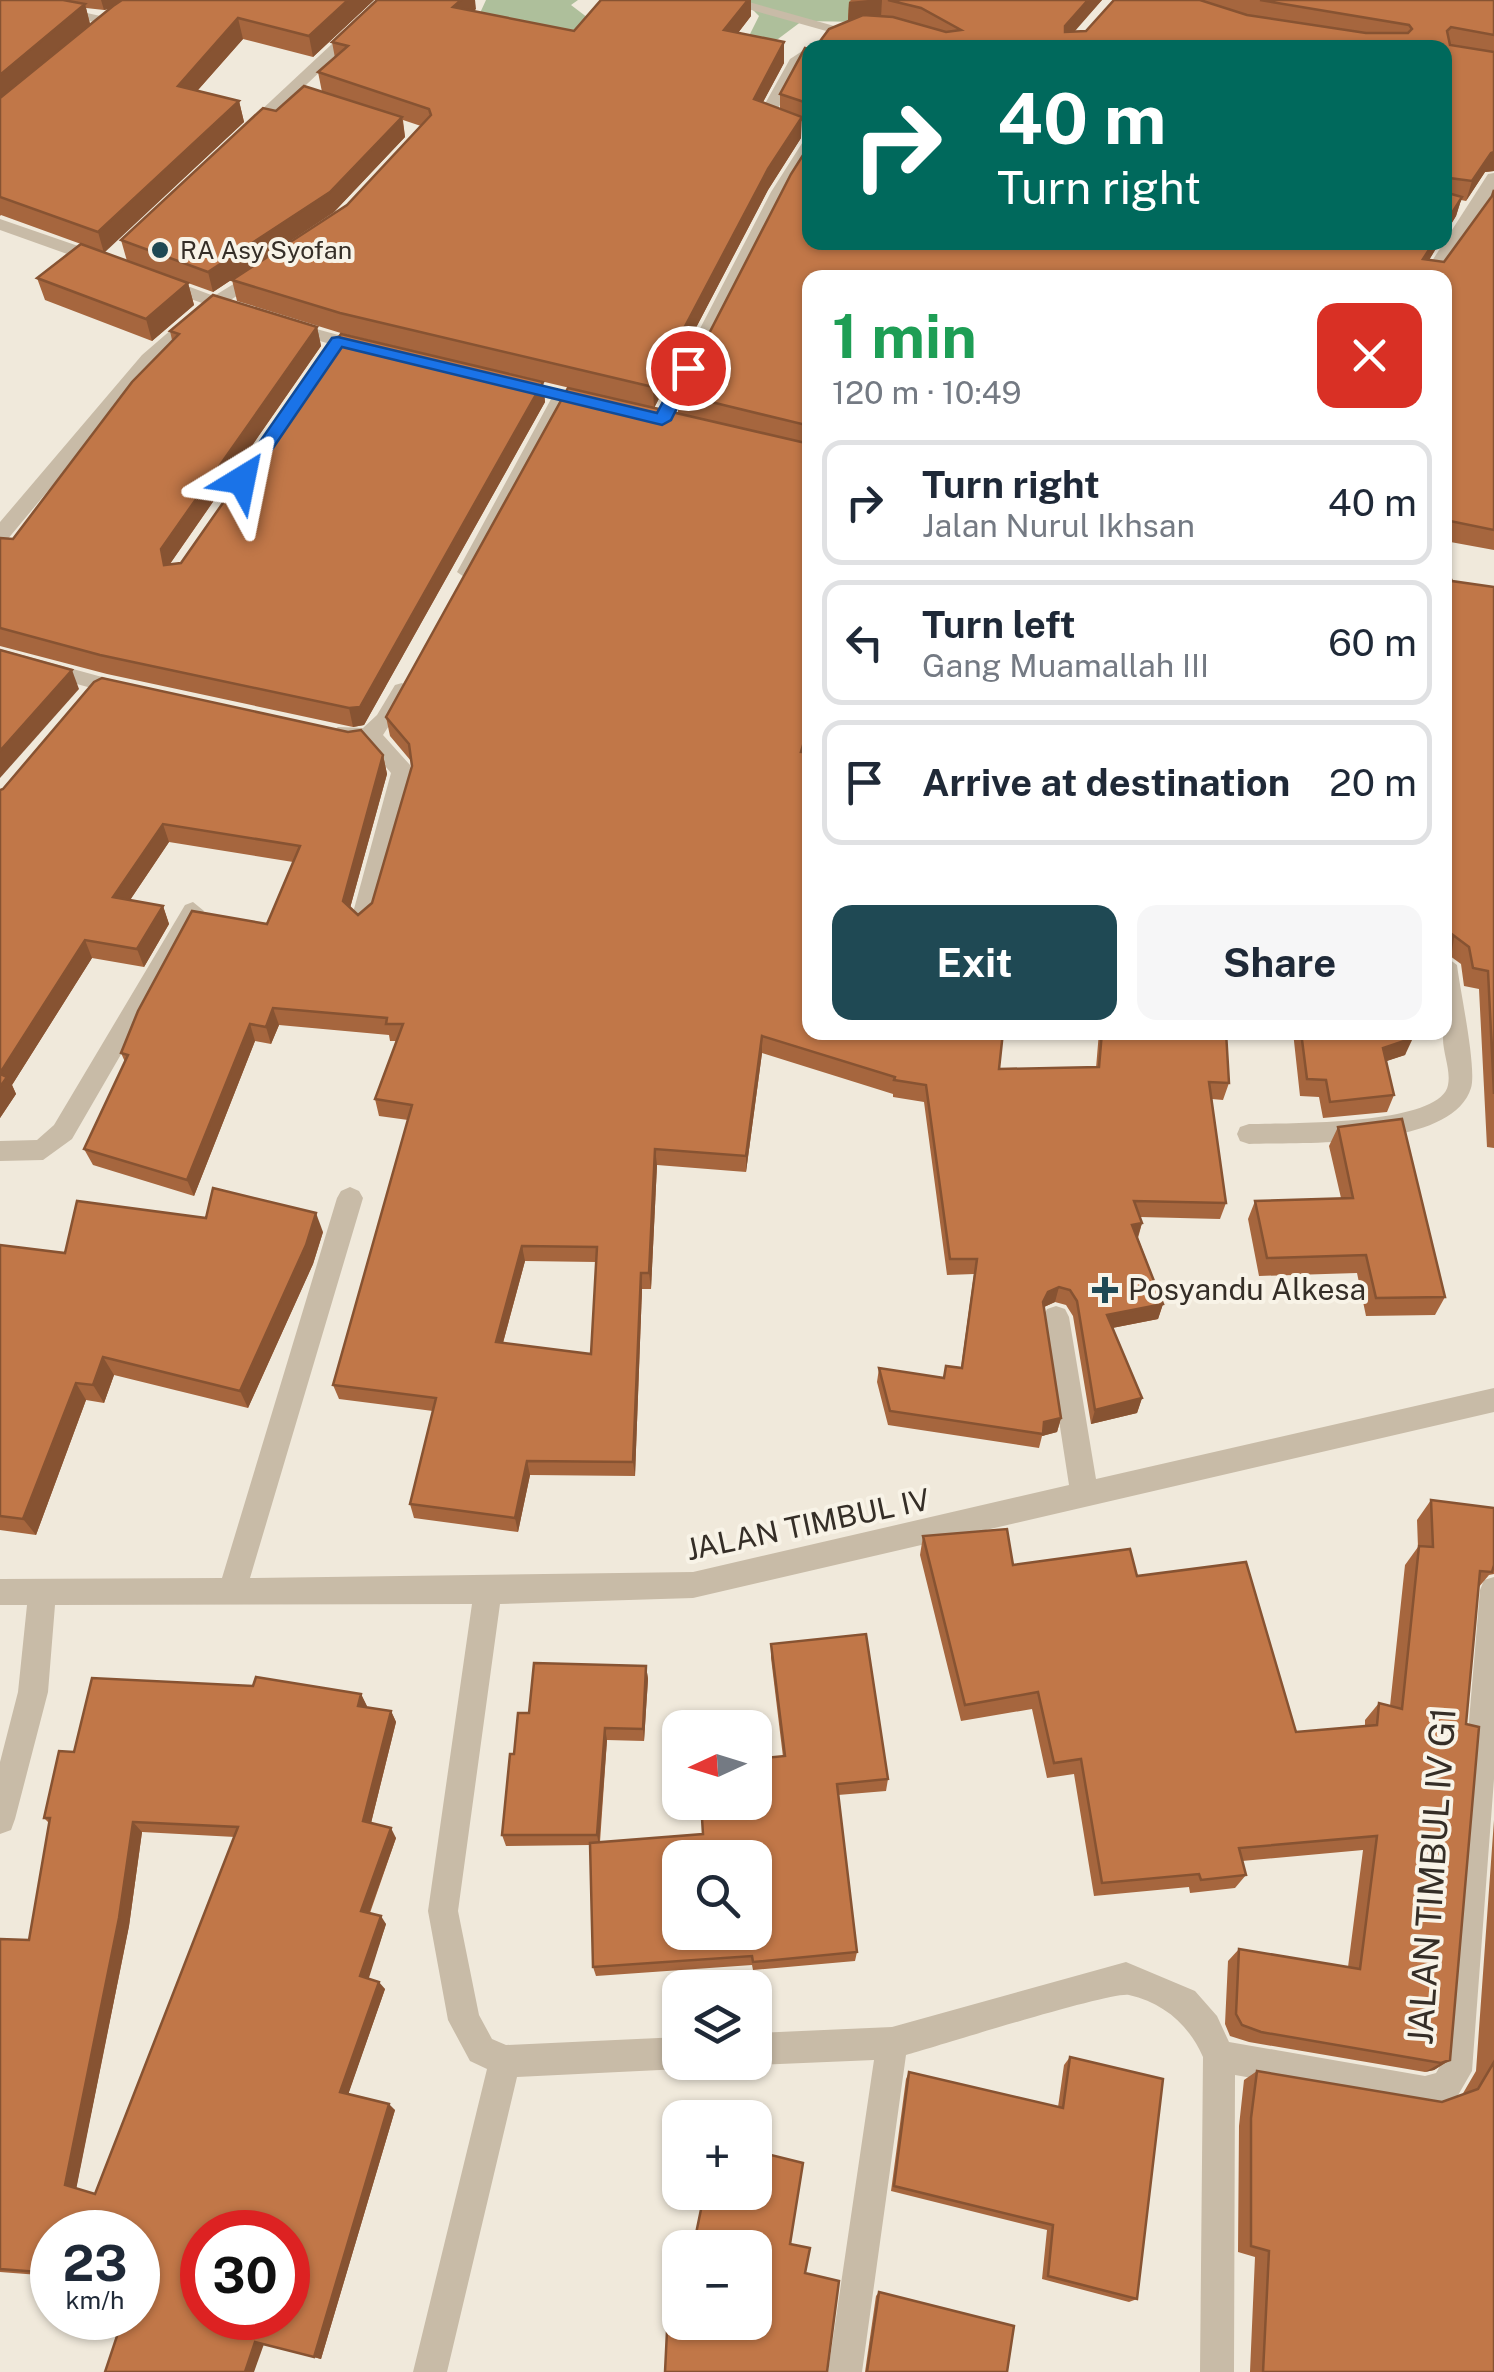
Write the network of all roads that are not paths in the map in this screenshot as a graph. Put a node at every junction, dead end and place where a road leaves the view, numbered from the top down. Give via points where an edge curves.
1 (2, 0) edge
2 (388, 0) edge
3 (724, 0) edge
4 (111, 22) edge
5 (854, 24) edge
6 (837, 30) junction
7 (824, 40) edge
8 (802, 57) edge
9 (290, 92) junction
10 (309, 98) edge
11 (765, 118) junction
12 (744, 122) edge
13 (802, 130) edge
14 (234, 145) edge
15 (802, 156) edge
16 (1494, 178) edge
17 (1452, 206) edge
18 (1476, 212) junction
19 (0, 224) edge
20 (1452, 246) edge
21 (280, 260) edge
22 (214, 303) junction
23 (394, 355) edge
24 (487, 378) edge
25 (562, 396) junction
26 (612, 408) edge
27 (663, 420) edge
28 (0, 535) edge
29 (458, 588) edge
30 (0, 656) edge
31 (410, 674) edge
32 (80, 706) edge
33 (314, 730) edge
34 (372, 736) junction
35 (192, 911) edge
36 (362, 920) edge
37 (1452, 1017) edge
38 (1249, 1134) dead end
39 (0, 1151) edge
40 (350, 1198) dead end
41 (1056, 1317) dead end
42 (1494, 1400) edge
43 (1085, 1498) junction
44 (488, 1590) junction
45 (1494, 1590) edge
46 (0, 1592) edge
47 (232, 1592) junction
48 (42, 1593) junction
49 (0, 1819) edge
50 (892, 2043) junction
51 (772, 2048) edge
52 (662, 2054) edge
53 (1220, 2056) junction
54 (505, 2061) junction
55 (430, 2372) edge
56 (845, 2372) edge
57 (1217, 2372) edge

1 - 4 street
2 - 9 street
3 - 6 street
5 - 6 street
6 - 7 street
8 - 11 street
9 - 10 street
9 - 14 street
11 - 12 street
11 - 13 street
15 - 27 street
16 - 18 street
17 - 18 street
18 - 20 street
19 - 22 street via 126,265
21 - 22 street
22 - 23 street via 334,347
22 - 28 street via 148,359
24 - 25 street
25 - 26 street
25 - 29 street
30 - 32 street via 113,685 91,692
31 - 34 street
33 - 34 street
34 - 36 street via 402,771
35 - 39 street via 63,1132 42,1150
37 - 38 street via 1461,1096 1435,1116 1392,1126
40 - 47 street
41 - 43 street
42 - 43 street, JALAN TIMBUL IV
43 - 44 street, JALAN TIMBUL IV via 693,1585
44 - 47 street, JALAN TIMBUL IV
44 - 54 street via 443,1911 464,2020 482,2050
45 - 53 street, JALAN TIMBUL IV G1 via 1456,2071 1446,2086 1426,2092
46 - 48 street, JALAN TIMBUL IV
47 - 48 street, JALAN TIMBUL IV
48 - 49 street via 33,1692
50 - 51 street
50 - 53 street via 1126,1978 1184,2002
50 - 56 street
52 - 54 street
53 - 57 street
54 - 55 street

